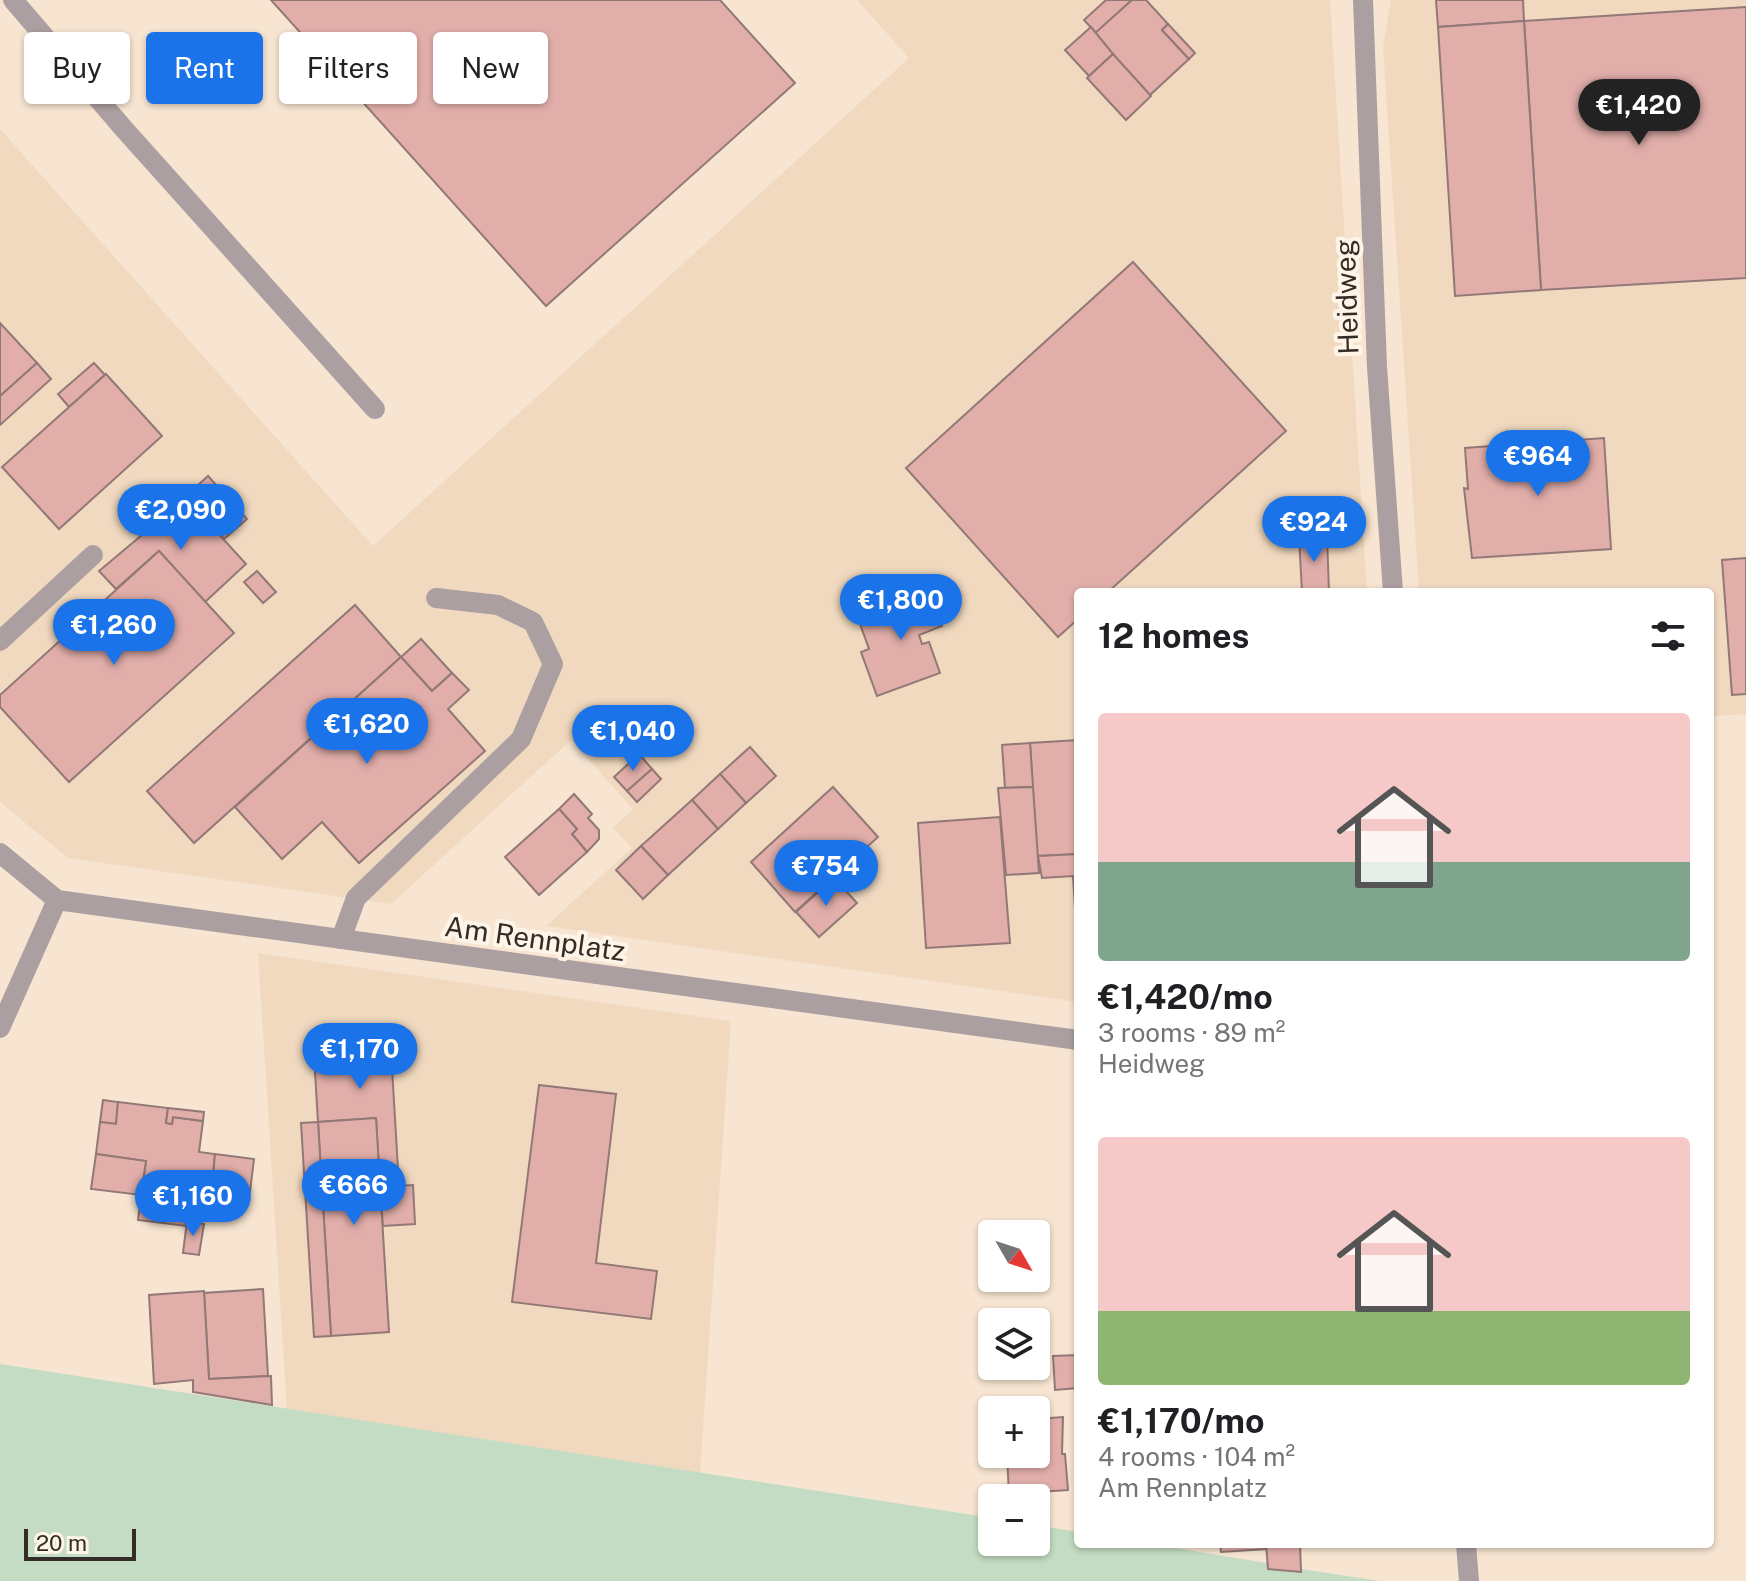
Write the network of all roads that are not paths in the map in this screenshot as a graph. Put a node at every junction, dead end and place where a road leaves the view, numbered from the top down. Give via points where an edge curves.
1 (13, 0) edge
2 (1363, 0) edge
3 (375, 409) dead end
4 (93, 555) dead end
5 (1393, 588) edge
6 (436, 598) dead end
7 (0, 641) edge
8 (0, 853) edge
9 (57, 900) junction
10 (341, 939) junction
11 (0, 1028) edge
12 (1074, 1039) edge
13 (1466, 1548) edge
14 (1469, 1581) edge

1 - 3 street
2 - 5 street, Heidweg via 1377,367
4 - 7 street
6 - 10 street via 498,605 533,622 553,664 521,739 356,898
8 - 9 street
9 - 10 street, Am Rennplatz
9 - 11 street
10 - 12 street, Am Rennplatz
13 - 14 street

